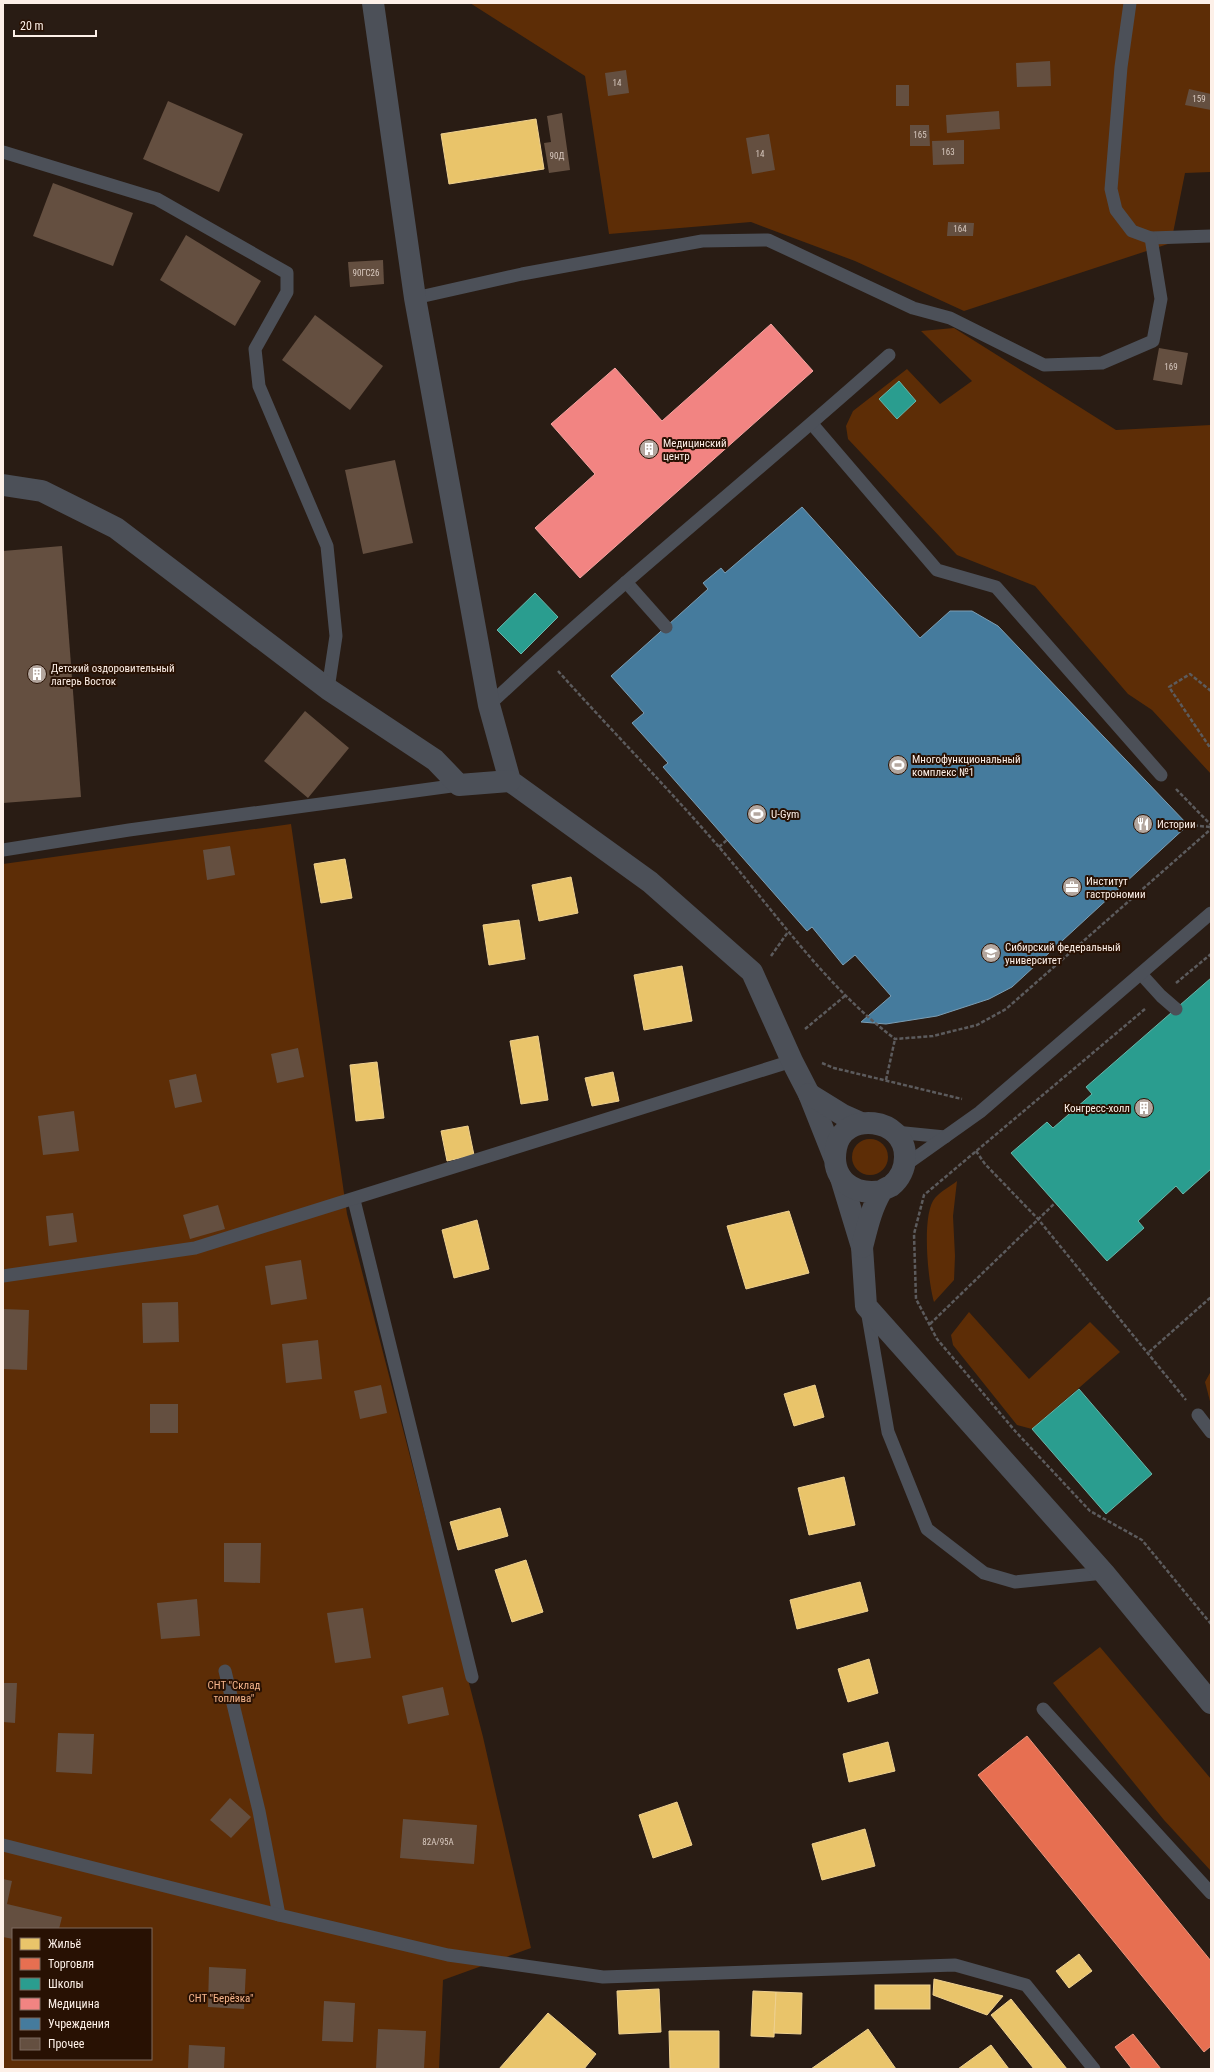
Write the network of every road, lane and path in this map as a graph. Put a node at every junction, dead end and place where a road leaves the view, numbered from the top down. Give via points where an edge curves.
1 (373, 3) edge
2 (1130, 3) edge
3 (3, 152) edge
4 (1211, 236) edge
5 (1151, 238) junction
6 (415, 298) junction
7 (889, 355) dead end
8 (812, 424) junction
9 (3, 485) edge
10 (626, 582) junction
11 (666, 627) dead end
12 (543, 655) junction
13 (328, 689) junction
14 (1211, 691) edge
15 (489, 705) junction
16 (1211, 749) edge
17 (1161, 775) joint
18 (510, 781) junction
19 (459, 785) junction
20 (1188, 825) dead end
21 (1211, 827) edge
22 (727, 840) dead end
23 (719, 847) junction
24 (3, 850) edge
25 (1211, 913) edge
26 (788, 932) junction
27 (1211, 954) edge
28 (772, 962) dead end
29 (1141, 974) junction
30 (846, 996) junction
31 (1160, 996) junction
32 (1176, 1009) dead end
33 (801, 1022) dead end
34 (805, 1029) junction
35 (808, 1036) dead end
36 (894, 1039) junction
37 (792, 1061) junction
38 (820, 1062) dead end
39 (886, 1080) junction
40 (809, 1094) junction
41 (980, 1112) junction
42 (861, 1123) junction
43 (895, 1132) junction
44 (997, 1133) junction
45 (945, 1137) junction
46 (975, 1152) junction
47 (834, 1157) junction
48 (904, 1166) junction
49 (841, 1178) junction
50 (882, 1191) junction
51 (354, 1200) junction
52 (1055, 1203) dead end
53 (1038, 1219) junction
54 (862, 1247) junction
55 (3, 1276) edge
56 (1211, 1296) edge
57 (866, 1306) junction
58 (930, 1324) junction
59 (1149, 1352) junction
60 (1198, 1415) joint
61 (1211, 1432) edge
62 (1104, 1572) junction
63 (1211, 1624) edge
64 (225, 1671) dead end
65 (472, 1677) dead end
66 (1211, 1703) edge
67 (1043, 1709) dead end
68 (3, 1845) edge
69 (1211, 1893) edge
70 (279, 1914) junction
71 (1094, 2069) edge

1 - 6 street
2 - 5 lane via 1120,67 1111,189 1116,210 1132,231
3 - 13 lane via 157,199 287,273 287,292 255,349 257,371 259,386 327,546 336,636
4 - 5 lane
5 - 6 lane via 1161,299 1153,341 1102,363 1044,365 950,318 913,308 768,240 702,241 522,274
6 - 15 street
7 - 8 lane
8 - 10 lane
8 - 17 lane via 937,570 996,587
9 - 13 street via 42,491 116,528
10 - 11 lane
10 - 12 lane
12 - 15 lane
12 - 23 path
13 - 19 street via 435,760
14 - 16 path via 1190,674 1169,687
15 - 18 street
17 - 21 path
18 - 19 street
18 - 37 street via 650,882 752,972
19 - 24 lane via 129,830
20 - 21 path
21 - 36 path via 1006,1009 977,1026 933,1036
22 - 23 path
23 - 26 path
25 - 29 lane
26 - 28 path via 771,956
26 - 30 path
27 - 31 path
29 - 31 lane
29 - 41 lane
30 - 34 path
30 - 36 path
31 - 32 lane
31 - 44 path
33 - 34 path
34 - 35 path
36 - 39 path
37 - 40 street
37 - 51 lane
38 - 39 path via 834,1068
39 - 41 path via 967,1100
40 - 42 street
40 - 47 street
41 - 44 path
41 - 45 lane
42 - 43 street via 874,1122
42 - 47 street via 850,1128 842,1136 836,1146
43 - 45 lane
43 - 48 street via 904,1148
44 - 46 path
45 - 48 lane
46 - 53 path
46 - 58 path via 924,1195 919,1211 914,1234 916,1299
47 - 49 street
48 - 50 street via 892,1185
49 - 50 street via 859,1191
49 - 54 street
50 - 54 street via 869,1218
51 - 55 lane via 195,1248
51 - 65 lane
52 - 53 path
53 - 58 path
53 - 59 path
54 - 57 street
56 - 59 path
57 - 62 street
57 - 62 lane via 888,1432 927,1529 984,1573 1015,1582
58 - 63 path via 937,1339 1016,1432 1090,1511 1142,1540
59 - 60 path
60 - 61 lane
62 - 66 street
64 - 70 lane via 259,1811
67 - 69 lane
68 - 70 lane
70 - 71 lane via 448,1954 603,1977 955,1964 1026,1985

